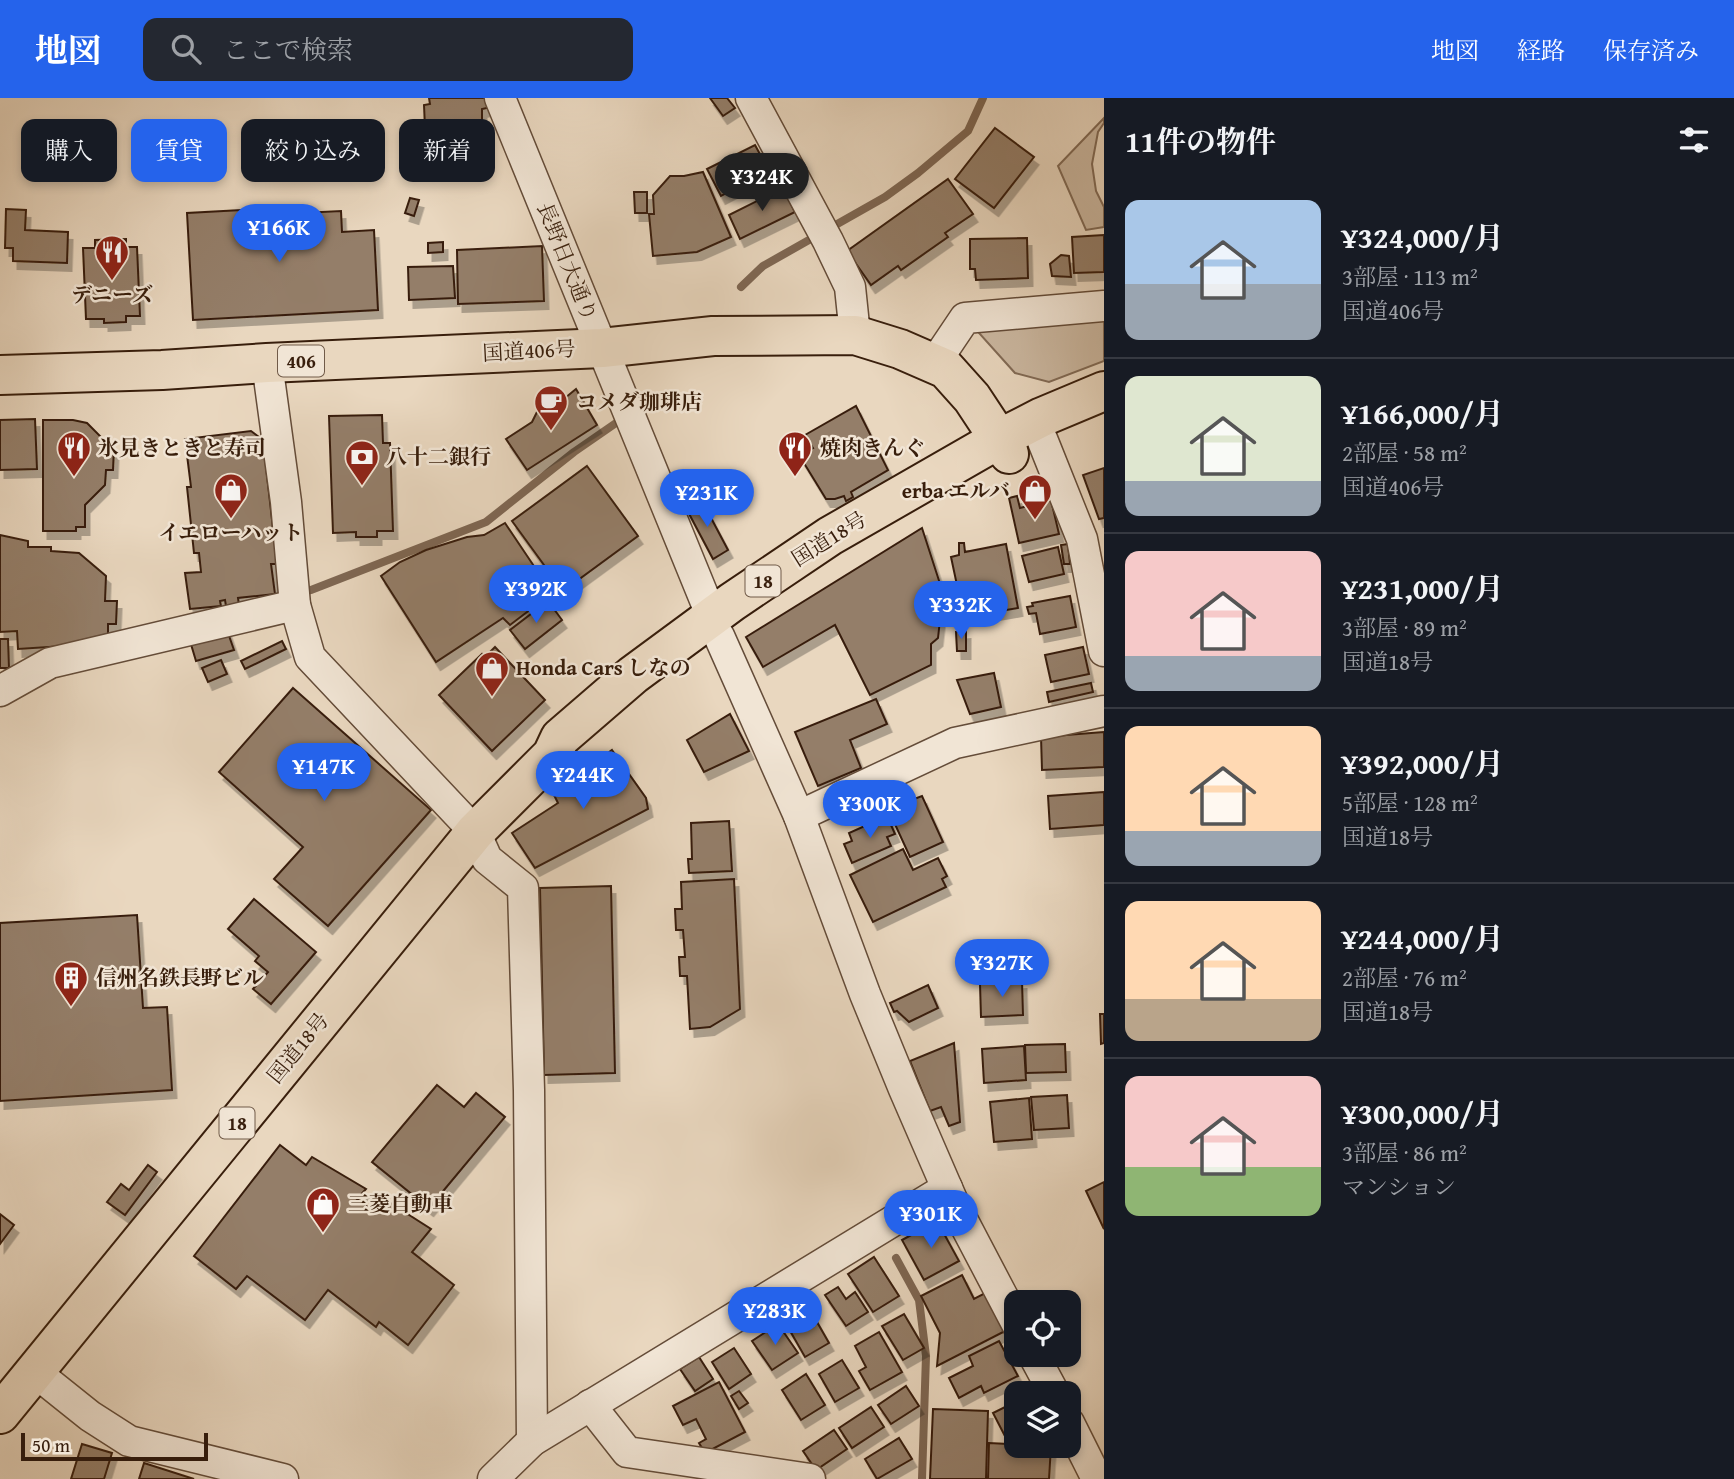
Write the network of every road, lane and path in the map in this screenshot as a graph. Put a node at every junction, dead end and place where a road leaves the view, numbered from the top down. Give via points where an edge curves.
1 (500, 98) edge
2 (751, 98) edge
3 (1104, 306) edge
4 (855, 335) junction
5 (602, 348) junction
6 (267, 363) junction
7 (934, 364) junction
8 (0, 375) edge
9 (1104, 391) edge
10 (1104, 412) edge
11 (1017, 444) junction
12 (295, 606) junction
13 (716, 626) junction
14 (1104, 651) edge
15 (0, 691) edge
16 (1104, 712) edge
17 (799, 816) junction
18 (475, 832) junction
19 (947, 1188) junction
20 (1004, 1299) edge
21 (35, 1372) junction
22 (590, 1405) junction
23 (0, 1414) edge
24 (532, 1441) junction
25 (1081, 1447) edge
26 (283, 1479) edge
27 (493, 1479) edge
28 (810, 1479) edge
29 (1097, 1479) edge

1 - 5 street, 長野日大通り
2 - 4 street via 850,288
3 - 7 street via 965,318
4 - 5 highway, 国道406号 / 406 via 713,336
4 - 7 highway, 国道406号 / 406
5 - 6 highway, 国道406号 / 406
5 - 13 street, 長野日大通り
6 - 8 highway, 国道406号 / 406
6 - 12 street
7 - 11 highway, 国道406号 / 406 via 946,369
9 - 11 highway, 国道18号 / 18 via 1042,417
10 - 11 highway, 国道18号 / 18
11 - 13 highway, 国道18号 / 18 via 823,567
11 - 14 street via 1082,539
12 - 15 street via 50,663
12 - 18 street via 310,657
13 - 17 street, 長野日大通り
13 - 18 highway, 国道18号 / 18 via 572,750 552,755
16 - 17 street via 955,743
17 - 19 street, 長野日大通り via 865,994
18 - 21 highway, 国道18号 / 18
18 - 24 street via 487,859 523,888
19 - 20 street, 長野日大通り
19 - 22 street
21 - 23 highway, 国道18号 / 18
21 - 26 street via 129,1441
22 - 24 street
22 - 28 street via 627,1452
24 - 27 street
25 - 29 street

